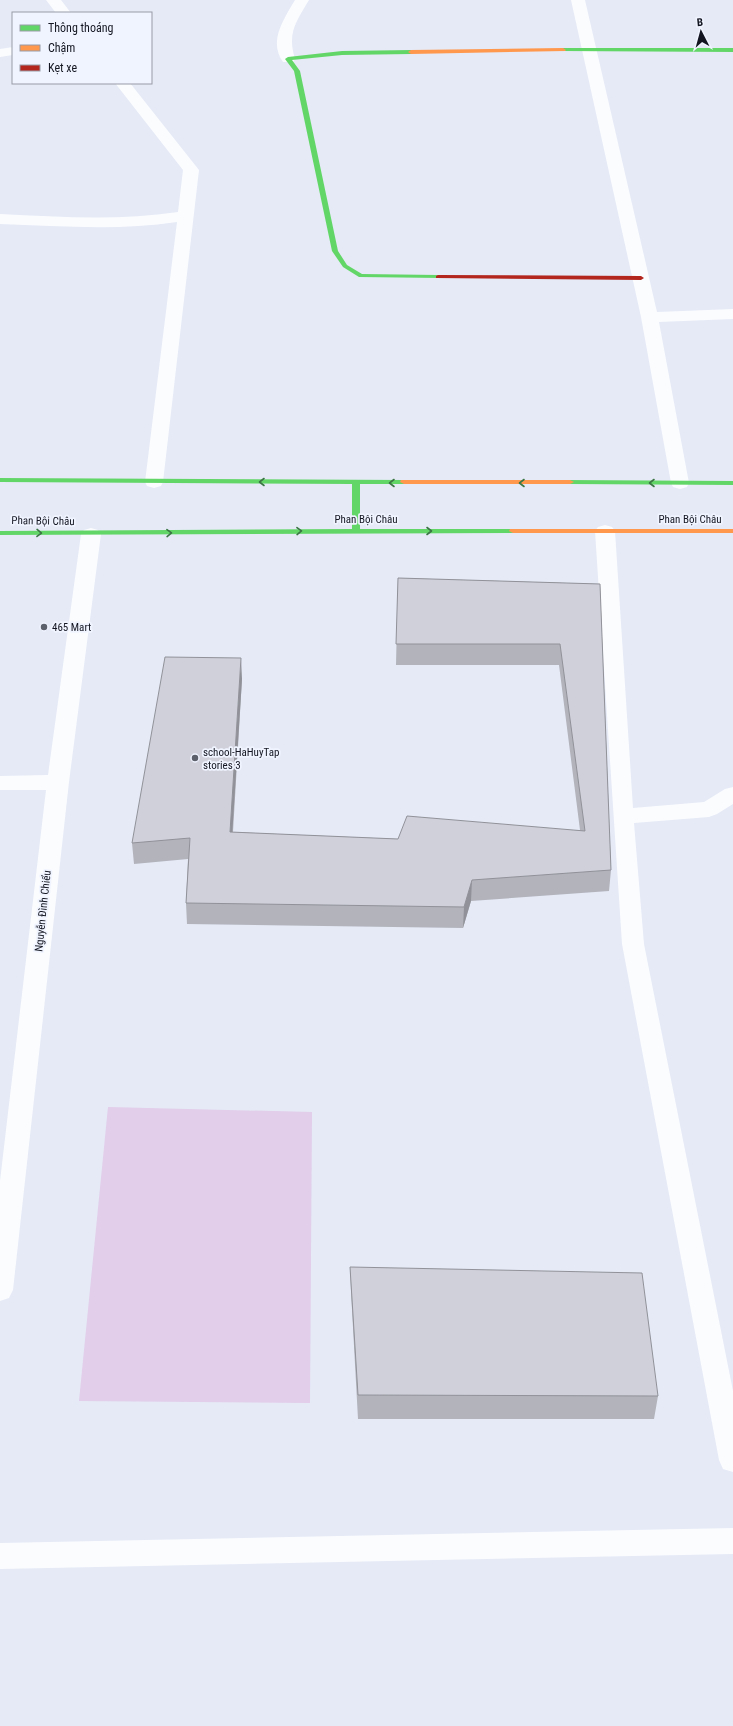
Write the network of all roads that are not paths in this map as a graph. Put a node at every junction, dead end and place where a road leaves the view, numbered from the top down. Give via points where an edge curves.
1 (53, 0) edge
2 (302, 0) edge
3 (578, 0) edge
4 (63, 12) edge
5 (589, 50) junction
6 (733, 50) edge
7 (12, 51) edge
8 (0, 53) edge
9 (288, 59) junction
10 (123, 84) edge
11 (186, 216) junction
12 (0, 218) edge
13 (641, 278) junction
14 (733, 314) edge
15 (650, 317) junction
16 (0, 480) edge
17 (154, 482) junction
18 (356, 483) junction
19 (680, 483) junction
20 (733, 483) edge
21 (356, 531) junction
22 (605, 531) junction
23 (733, 531) edge
24 (0, 533) edge
25 (91, 534) junction
26 (58, 782) junction
27 (0, 784) edge
28 (733, 794) edge
29 (622, 816) junction
30 (0, 1290) edge
31 (733, 1460) edge
32 (733, 1541) edge
33 (0, 1556) edge

1 - 4 street
2 - 9 street via 282,41
3 - 5 street
5 - 6 main road
5 - 9 main road via 342,53
5 - 13 street
7 - 8 street
9 - 13 main road via 297,71 335,250 338,259 347,270 361,276
10 - 11 street via 191,170
11 - 12 street via 93,223
11 - 17 street
13 - 15 street
14 - 15 street
15 - 19 street
16 - 17 main road
18 -> 17 main road
19 -> 18 main road
18 - 21 main road
19 - 20 main road
21 -> 22 main road, Phan Bội Châu
25 -> 21 main road, Phan Bội Châu
22 - 23 main road, Phan Bội Châu
22 - 29 street
24 -> 25 main road, Phan Bội Châu
25 - 26 street, Nguyễn Đình Chiểu
26 - 27 street
26 - 30 street, Nguyễn Đình Chiểu
28 - 29 street via 709,809
29 - 31 street via 633,944
32 - 33 street

